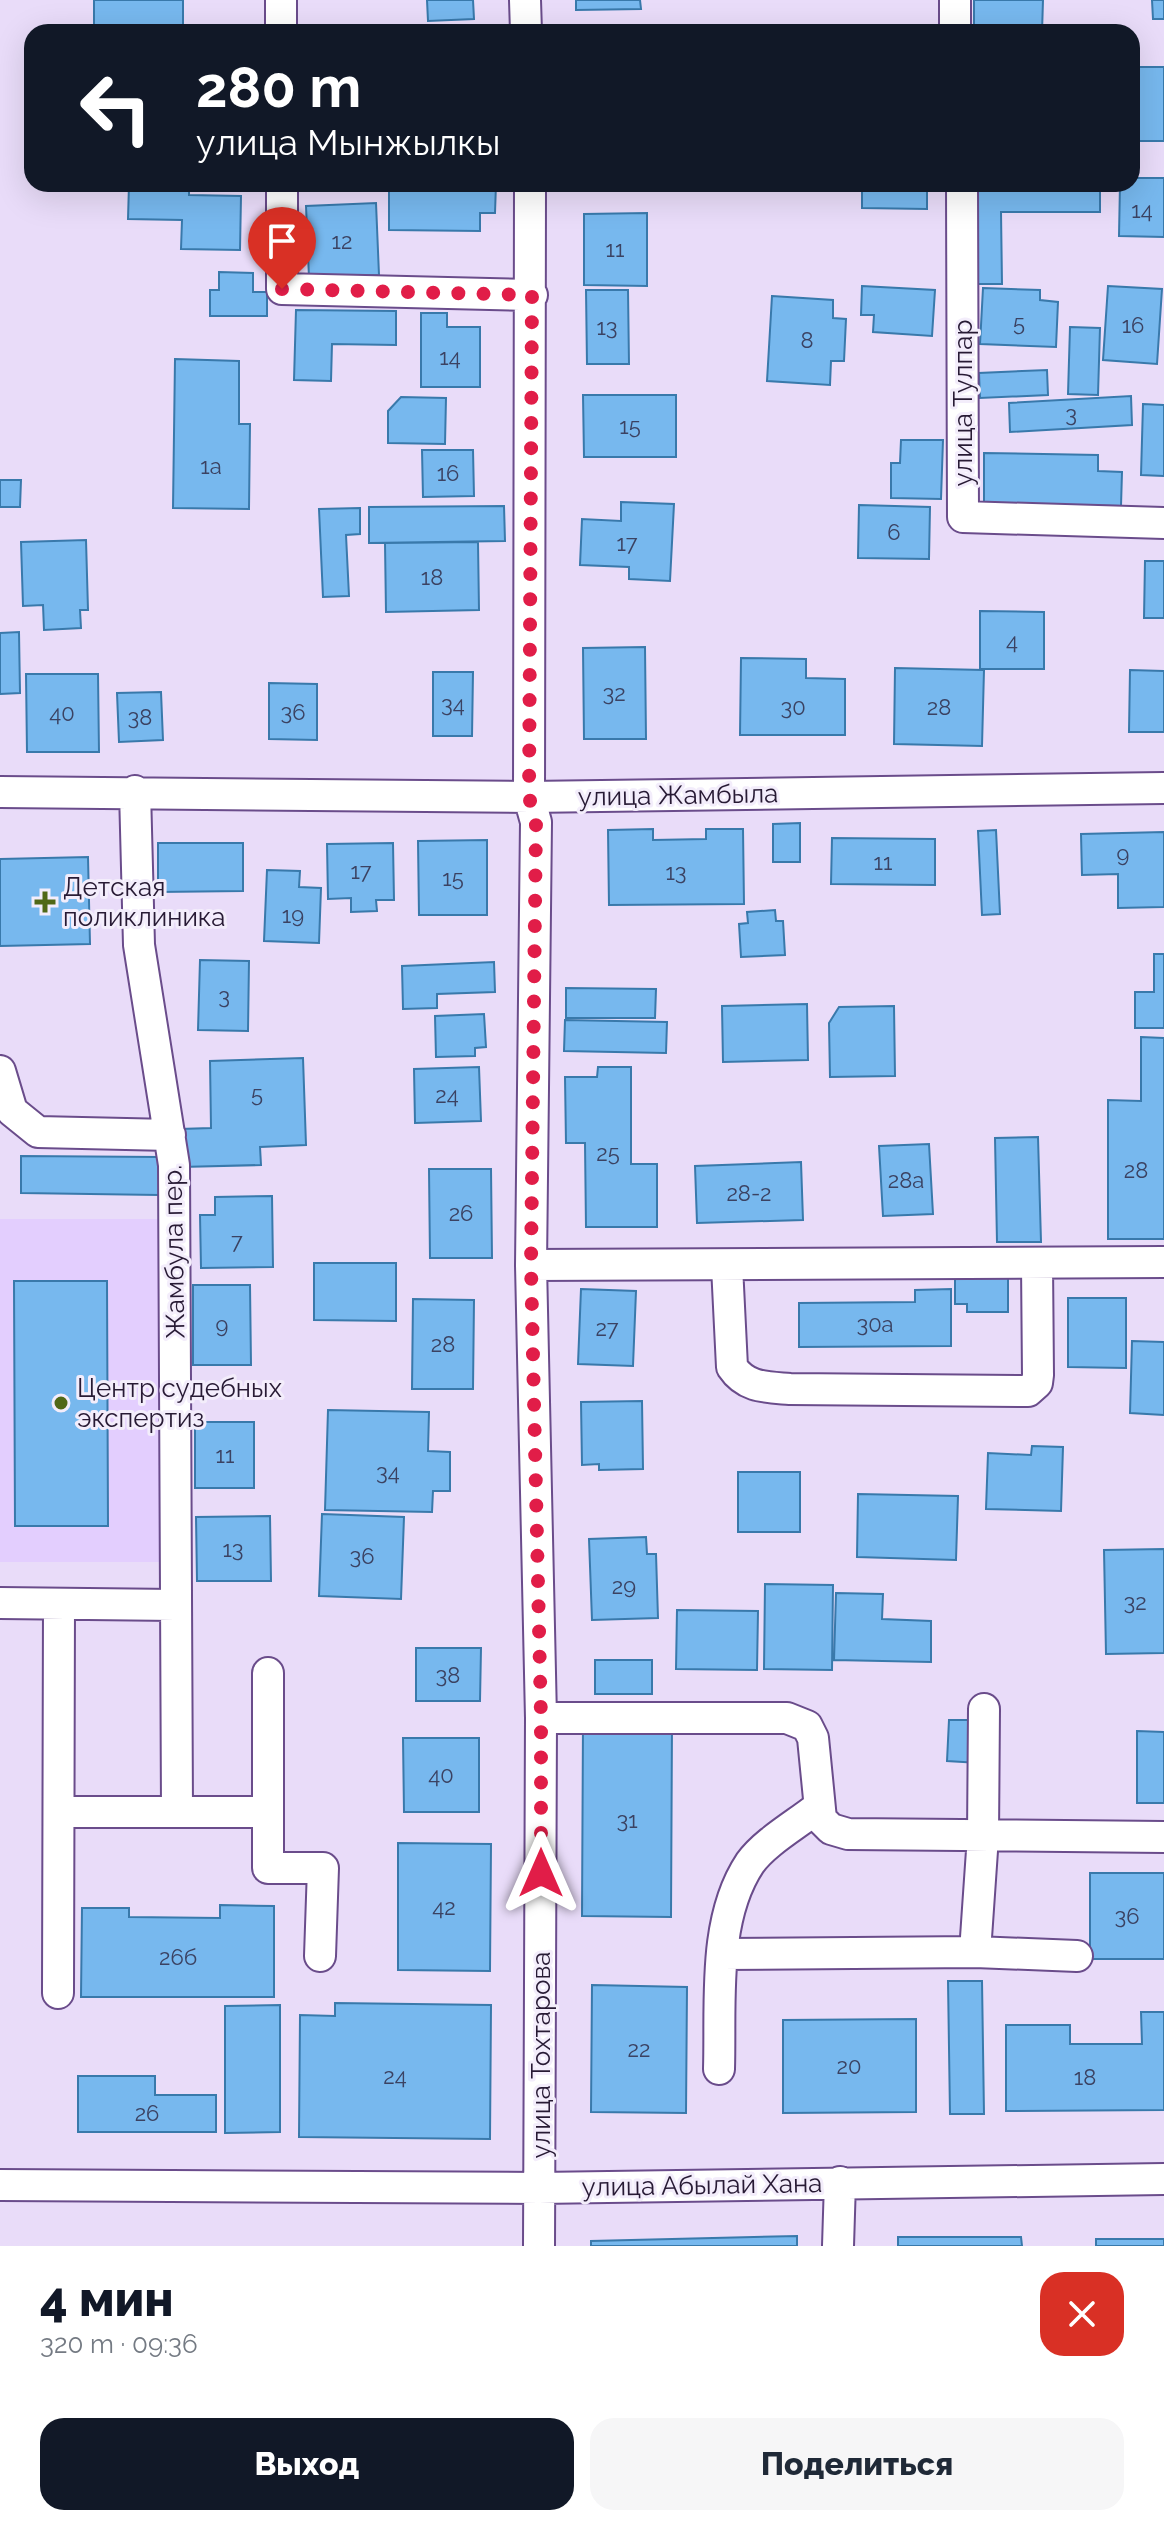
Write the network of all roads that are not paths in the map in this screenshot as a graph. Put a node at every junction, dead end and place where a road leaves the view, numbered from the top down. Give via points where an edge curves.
1 (281, 0) edge
2 (525, 0) edge
3 (955, 0) edge
4 (281, 24) edge
5 (526, 24) edge
6 (955, 24) edge
7 (282, 192) edge
8 (530, 192) edge
9 (962, 192) edge
10 (532, 295) junction
11 (1164, 523) edge
12 (1164, 788) edge
13 (135, 791) junction
14 (0, 792) edge
15 (529, 797) junction
16 (0, 1071) edge
17 (170, 1135) junction
18 (1164, 1262) edge
19 (1037, 1264) junction
20 (531, 1265) junction
21 (727, 1266) junction
22 (0, 1603) edge
23 (59, 1604) junction
24 (175, 1605) junction
25 (268, 1673) dead end
26 (984, 1709) dead end
27 (541, 1718) junction
28 (817, 1808) junction
29 (177, 1811) junction
30 (60, 1812) junction
31 (267, 1812) junction
32 (983, 1836) junction
33 (1164, 1837) edge
34 (975, 1952) junction
35 (722, 1954) junction
36 (320, 1956) dead end
37 (1077, 1956) dead end
38 (58, 1993) dead end
39 (719, 2069) dead end
40 (1164, 2179) edge
41 (840, 2182) junction
42 (0, 2185) edge
43 (539, 2188) junction
44 (539, 2246) edge
45 (838, 2246) edge

1 - 4 street
2 - 5 street
3 - 6 street
7 - 10 street via 282,289
8 - 10 street, улица Тохтарова
9 - 11 street, улица Тулпар via 963,517
10 - 15 street, улица Тохтарова
12 - 15 street, улица Жамбыла
13 - 14 street, улица Жамбыла
13 - 15 street, улица Жамбыла
13 - 17 street, Жамбула пер. via 139,945
15 - 20 street, улица Тохтарова via 536,822
16 - 17 street via 12,1111 38,1132
17 - 24 street, Жамбула пер. via 176,1289
18 - 19 street
19 - 21 street
19 - 21 street via 1038,1375 1028,1391 753,1385 732,1367
20 - 21 street
20 - 27 street, улица Тохтарова
22 - 23 street
23 - 24 street
23 - 30 street
24 - 29 street, Жамбула пер.
25 - 31 street
26 - 32 street
27 - 28 street via 787,1718 807,1726 813,1738
27 - 43 street, улица Тохтарова
28 - 32 street via 831,1829 848,1834
28 - 35 street via 752,1860 733,1896
29 - 30 street
29 - 31 street
30 - 38 street
31 - 36 street via 268,1868 323,1868
32 - 33 street
32 - 34 street
34 - 35 street
34 - 37 street
35 - 39 street
40 - 41 street, улица Абылай Хана
41 - 43 street, улица Абылай Хана
41 - 45 street
42 - 43 street, улица Абылай Хана
43 - 44 street, улица Тохтарова

